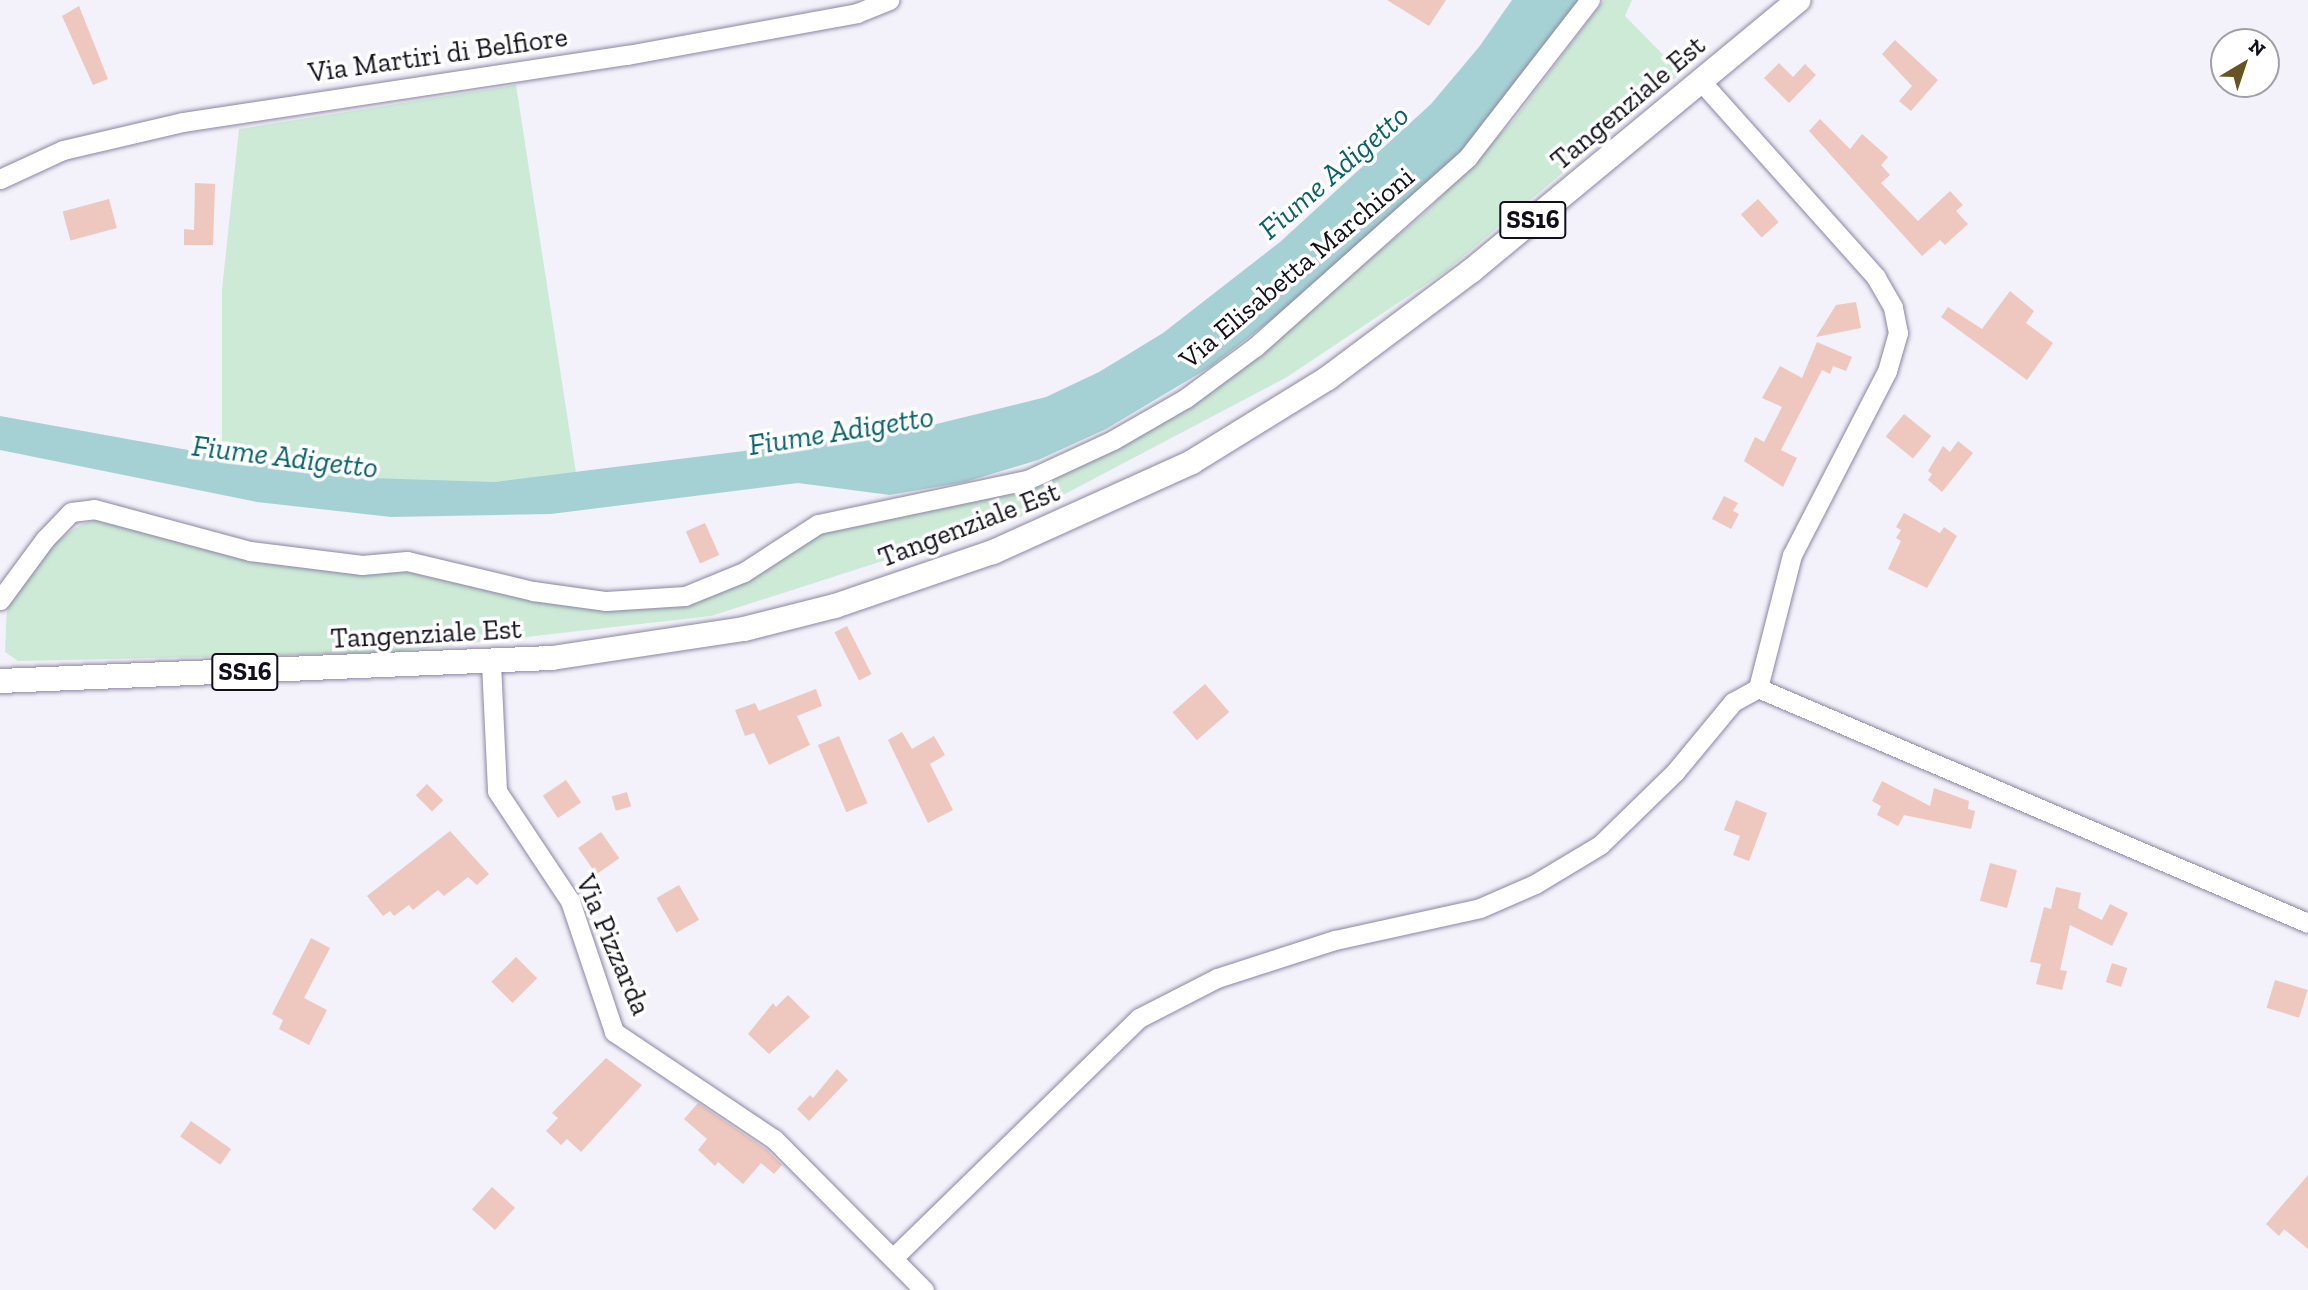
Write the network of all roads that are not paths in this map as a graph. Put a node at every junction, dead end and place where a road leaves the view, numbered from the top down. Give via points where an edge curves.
1 (889, 0) edge
2 (1590, 0) edge
3 (1799, 0) edge
4 (1701, 81) junction
5 (0, 179) edge
6 (0, 600) edge
7 (491, 663) junction
8 (0, 681) edge
9 (1758, 688) junction
10 (2308, 923) edge
11 (894, 1257) junction
12 (924, 1290) edge

1 - 5 street, Via Martiri di Belfiore via 858,13 627,55 183,122 63,150
2 - 6 street, Via Elisabetta Marchioni via 1468,157 1255,347 1186,398 1113,440 1027,480 818,524 744,572 685,596 606,601 533,591 407,561 362,565 250,551 94,509 71,512
3 - 4 main road, Tangenziale Est / SS16
4 - 7 main road, Tangenziale Est / SS16 via 1392,333 1255,425 1125,495 993,552 822,609 678,641
4 - 9 street via 1876,277 1893,307 1898,333 1887,371 1793,555
7 - 8 main road, Tangenziale Est / SS16
7 - 11 street, Via Pizzarda via 497,791 570,901 614,1031 774,1139
9 - 10 street
9 - 11 street via 1733,702 1675,772 1600,845 1535,884 1480,908 1335,940 1217,978 1139,1018
11 - 12 street, Via Pizzarda

